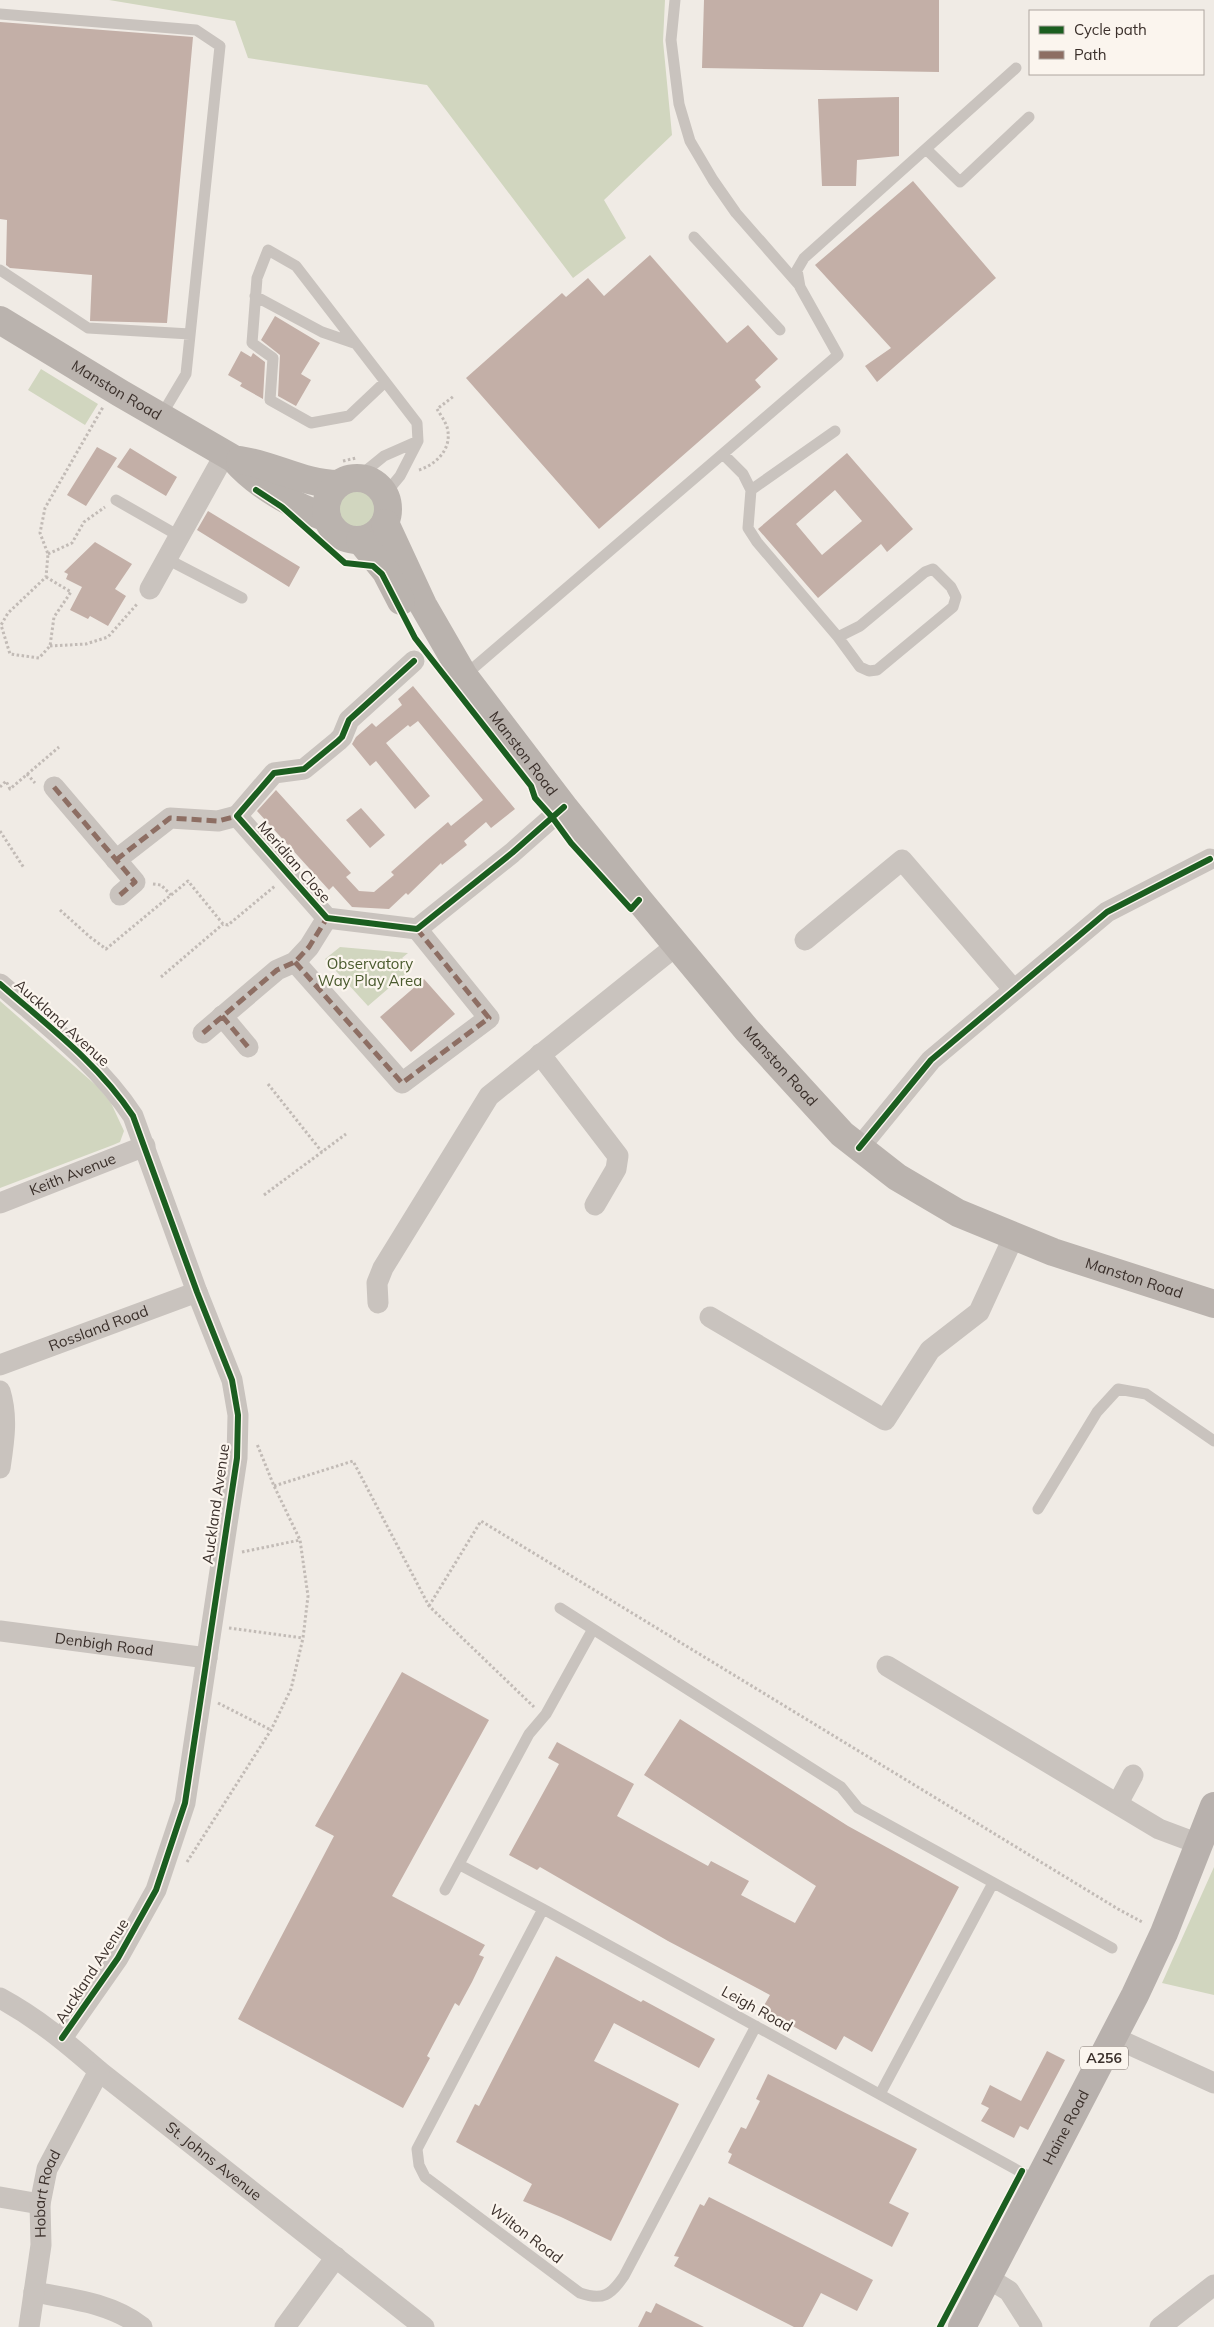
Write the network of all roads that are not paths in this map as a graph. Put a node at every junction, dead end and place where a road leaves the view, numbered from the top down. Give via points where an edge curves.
1 (676, 0) edge
2 (0, 14) edge
3 (1016, 68) dead end
4 (1030, 117) dead end
5 (926, 149) junction
6 (694, 237) dead end
7 (0, 270) edge
8 (800, 287) junction
9 (256, 296) junction
10 (1, 323) edge
11 (780, 330) dead end
12 (190, 334) junction
13 (354, 343) junction
14 (385, 382) junction
15 (161, 416) junction
16 (836, 431) dead end
17 (418, 441) junction
18 (723, 454) junction
19 (229, 457) junction
20 (347, 481) junction
21 (392, 485) junction
22 (751, 490) junction
23 (116, 500) road end
24 (328, 518) junction
25 (386, 523) junction
26 (179, 536) junction
27 (360, 540) junction
28 (167, 559) junction
29 (150, 589) road end
30 (242, 598) dead end
31 (838, 637) junction
32 (414, 661) dead end
33 (464, 676) junction
34 (54, 787) dead end
35 (564, 807) junction
36 (237, 816) junction
37 (1210, 859) dead end
38 (116, 860) junction
39 (120, 895) dead end
40 (327, 918) junction
41 (417, 929) junction
42 (805, 940) dead end
43 (677, 945) junction
44 (295, 962) junction
45 (0, 984) edge
46 (1013, 989) junction
47 (222, 1016) junction
48 (203, 1034) dead end
49 (248, 1047) dead end
50 (540, 1054) junction
51 (145, 1146) junction
52 (858, 1148) junction
53 (0, 1203) edge
54 (595, 1205) dead end
55 (1014, 1236) junction
56 (197, 1292) junction
57 (378, 1303) dead end
58 (1214, 1304) edge
59 (710, 1318) dead end
60 (0, 1365) edge
61 (0, 1391) edge
62 (1214, 1441) edge
63 (0, 1468) edge
64 (1038, 1509) dead end
65 (560, 1608) dead end
66 (593, 1629) junction
67 (0, 1631) edge
68 (207, 1658) junction
69 (887, 1666) dead end
70 (1133, 1775) dead end
71 (1118, 1803) junction
72 (1212, 1804) edge
73 (1199, 1844) junction
74 (460, 1865) junction
75 (993, 1883) junction
76 (445, 1890) dead end
77 (543, 1909) junction
78 (1112, 1948) dead end
79 (0, 1998) edge
80 (756, 2026) junction
81 (1113, 2037) junction
82 (62, 2038) junction
83 (99, 2071) junction
84 (1214, 2083) edge
85 (880, 2094) junction
86 (1038, 2182) junction
87 (0, 2197) edge
88 (40, 2204) junction
89 (336, 2257) junction
90 (988, 2278) junction
91 (34, 2292) junction
92 (1211, 2293) edge
93 (29, 2327) edge
94 (142, 2327) edge
95 (285, 2327) edge
96 (424, 2327) edge
97 (962, 2327) edge
98 (1032, 2327) edge
99 (1160, 2327) edge

1 - 8 lane via 671,40 679,104 690,141 736,213
2 - 12 lane via 196,30 220,46
3 - 5 lane
4 - 5 lane via 960,182
5 - 8 lane via 804,258 797,270
6 - 11 lane
7 - 12 lane via 88,328
8 - 18 lane via 838,355
9 - 13 lane via 322,332
9 - 13 lane via 257,278 268,250 296,266
9 - 14 lane via 252,343 274,358 270,400 311,423 349,416
10 - 15 main road, Manston Road
12 - 15 lane via 186,374
13 - 14 lane
14 - 17 lane via 418,423
15 - 19 main road, Manston Road
16 - 22 lane
17 - 20 lane via 384,456
17 - 21 lane
18 - 22 lane via 743,474
18 - 33 lane
19 - 20 main road, Manston Road via 262,463 283,473 324,484
19 - 24 main road, Manston Road via 248,475 313,513
19 - 26 street
20 - 21 main road, Manston Road
20 - 24 main road via 327,500
21 - 25 main road, Manston Road
22 - 31 lane via 748,528
23 - 26 lane
24 - 27 main road, Manston Road via 340,535
25 - 27 main road via 378,532
25 - 33 main road, Manston Road via 422,605
26 - 28 street
27 - 33 main road, Manston Road via 386,572 429,650
28 - 29 street
28 - 30 lane
31 - 31 lane via 860,626 925,572 933,569 956,597 953,607 877,670 860,667
32 - 36 street, Meridian Close via 349,720 338,741 304,769 274,773
33 - 35 main road, Manston Road
34 - 38 street
35 - 41 street
35 - 43 main road, Manston Road
36 - 38 street via 218,821 170,818
36 - 40 street, Meridian Close
37 - 46 street via 1106,912
38 - 39 street via 135,882
40 - 41 street, Meridian Close
40 - 44 street, Meridian Close
41 - 44 street via 489,1018 402,1083
42 - 46 street via 902,860
43 - 50 street
43 - 52 main road, Manston Road via 748,1030
44 - 47 street, Meridian Close via 276,970
45 - 51 street, Auckland Avenue via 98,1070 133,1116
46 - 52 street via 931,1060
47 - 48 street, Meridian Close
47 - 49 street
50 - 54 street via 618,1156 616,1169
50 - 57 street via 489,1096 383,1268 378,1283
51 - 53 street, Keith Avenue
51 - 56 street, Auckland Avenue
52 - 55 main road, Manston Road via 927,1196
55 - 58 main road, Manston Road via 1053,1252
55 - 59 street via 979,1312 930,1350 885,1420
56 - 60 street, Rossland Road
56 - 68 street, Auckland Avenue via 232,1380 238,1415 237,1458
61 - 63 street via 5,1431
62 - 64 lane via 1146,1394 1118,1389 1097,1412
65 - 66 lane
66 - 74 lane via 544,1716 529,1734
66 - 75 lane via 841,1787 858,1808
67 - 68 street, Denbigh Road
68 - 82 street, Auckland Avenue via 185,1803 167,1862 156,1890 118,1958
69 - 71 street
70 - 71 street
71 - 73 street via 1159,1829
72 - 73 main road, Haine Road / A256
73 - 81 main road, Haine Road / A256 via 1164,1932
74 - 76 lane
74 - 77 lane, Leigh Road
75 - 78 lane
75 - 85 lane
77 - 80 lane, Leigh Road
77 - 80 lane, Wilton Road via 417,2149 425,2177 580,2293 603,2296 614,2291 624,2276
79 - 82 street, St. Johns Avenue via 28,2013
80 - 85 lane, Leigh Road
81 - 84 street
81 - 86 main road, Haine Road / A256
82 - 83 street, St. Johns Avenue
83 - 88 street, Hobart Road via 47,2169
83 - 89 street, St. Johns Avenue
85 - 86 lane, Leigh Road
86 - 90 main road, Haine Road / A256
87 - 88 street
88 - 91 street, Hobart Road via 41,2245
89 - 95 street
89 - 96 street, St. Johns Avenue
90 - 97 main road, Haine Road / A256
90 - 98 street via 1009,2291
91 - 93 street, Hobart Road
91 - 94 street via 101,2305
92 - 99 street

